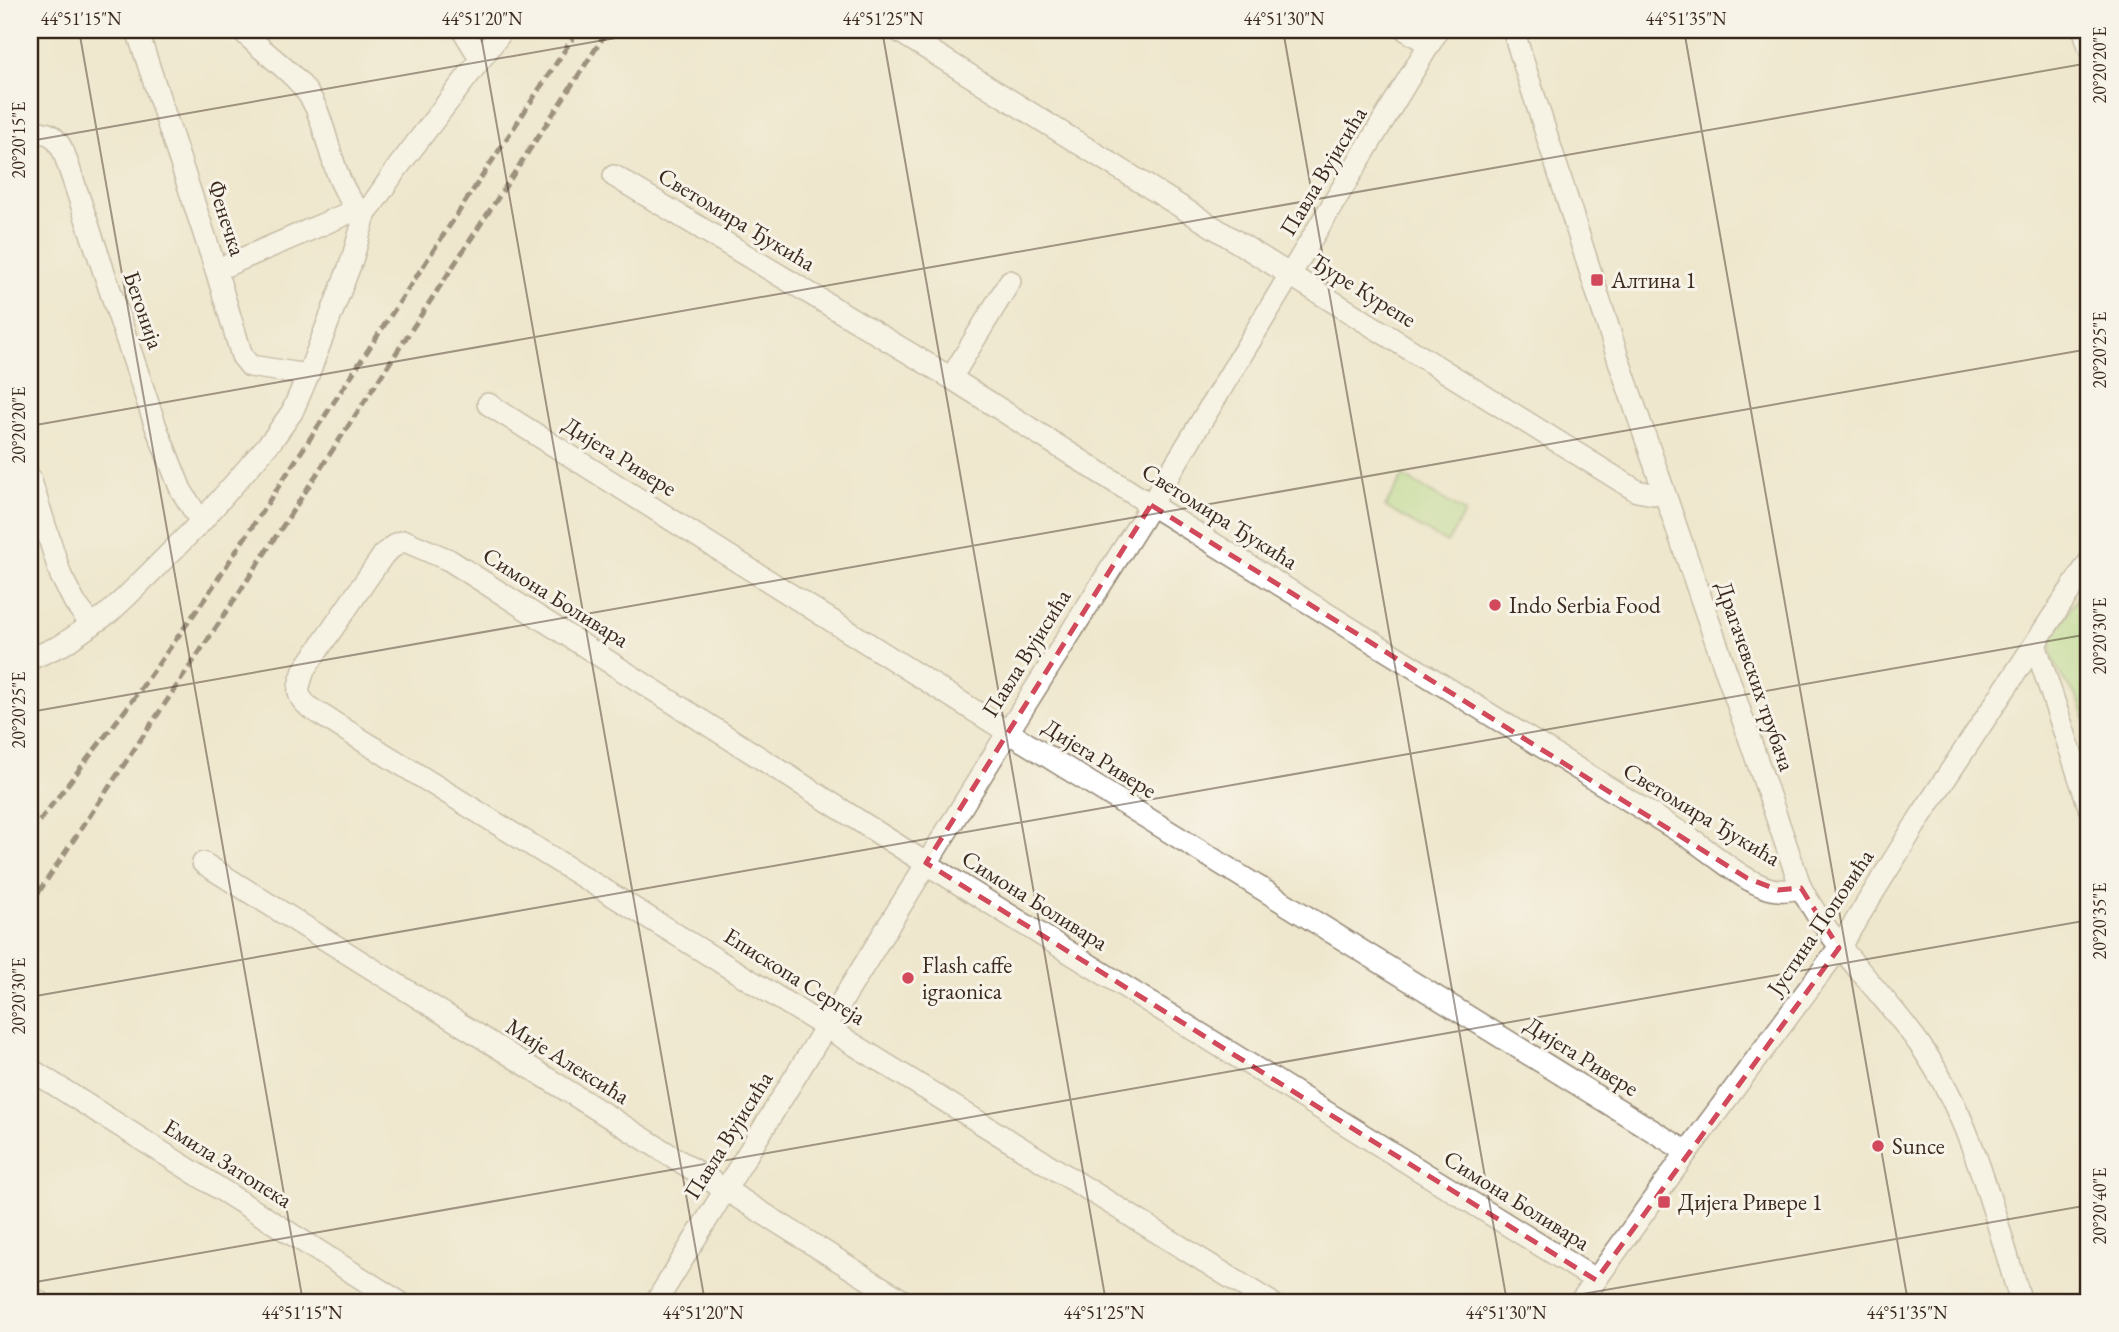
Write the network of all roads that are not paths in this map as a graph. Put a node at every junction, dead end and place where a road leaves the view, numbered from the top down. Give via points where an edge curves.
1 (137, 30) edge
2 (242, 30) edge
3 (463, 30) edge
4 (503, 30) edge
5 (897, 30) edge
6 (1406, 30) edge
7 (1513, 30) edge
8 (2084, 30) edge
9 (1434, 37) edge
10 (2089, 47) edge
11 (480, 58) junction
12 (30, 134) edge
13 (614, 176) dead end
14 (362, 212) junction
15 (216, 270) junction
16 (1291, 275) junction
17 (1010, 281) dead end
18 (308, 375) junction
19 (951, 378) junction
20 (488, 404) dead end
21 (30, 478) edge
22 (1663, 491) junction
23 (1151, 505) junction
24 (201, 522) junction
25 (2089, 562) edge
26 (92, 625) junction
27 (2035, 644) junction
28 (30, 659) edge
29 (298, 690) joint
30 (1008, 732) junction
31 (2089, 807) edge
32 (203, 863) dead end
33 (926, 863) junction
34 (1801, 888) junction
35 (1839, 948) junction
36 (827, 1026) junction
37 (30, 1069) edge
38 (1686, 1152) junction
39 (725, 1190) junction
40 (1596, 1280) junction
41 (30, 1296) edge
42 (40, 1302) edge
43 (399, 1302) edge
44 (656, 1302) edge
45 (905, 1302) edge
46 (1270, 1302) edge
47 (1580, 1302) edge
48 (2021, 1302) edge

1 - 15 street, Фенечка
2 - 14 street via 304,89 345,188
3 - 11 street
4 - 11 street
5 - 16 street, Ђуре Курепе
6 - 9 street
7 - 22 street, Драгачевских трубача
8 - 10 street
9 - 16 street, Павла Вујисића
11 - 14 street
12 - 24 street, Бегонија via 54,135 64,153 156,427 181,490
13 - 19 street, Светомира Ђукића
14 - 15 street
14 - 18 street via 352,260
15 - 18 street, Фенечка via 246,362
16 - 22 street, Ђуре Курепе via 1637,491
16 - 23 street, Павла Вујисића
17 - 19 street
18 - 24 street via 292,412 273,439
19 - 23 street, Светомира Ђукића
20 - 30 street, Дијега Ривере
21 - 26 street via 61,576
22 - 34 street, Драгачевских трубача
23 - 30 street, Павла Вујисића
23 - 34 street, Светомира Ђукића via 1747,878 1778,890
24 - 26 street
25 - 27 street, Јустина Поповића
26 - 28 street
27 - 31 street
27 - 35 street, Јустина Поповића
29 - 33 street, Симона Боливара via 304,670 384,554 405,541 449,560
29 - 36 street, Епископа Сергеја via 301,701 310,708
30 - 33 street, Павла Вујисића
30 - 38 street, Дијега Ривере
32 - 39 street, Мије Алексића
33 - 36 street, Павла Вујисића
33 - 40 street, Симона Боливара
34 - 35 street, Драгачевских трубача
35 - 38 street, Јустина Поповића
35 - 48 street, Драгачевских трубача via 1920,1045 1956,1108
36 - 39 street, Павла Вујисића
36 - 46 street, Епископа Сергеја
37 - 43 street, Емила Затопека
38 - 40 street, Јустина Поповића
39 - 44 street, Павла Вујисића
39 - 45 street, Мије Алексића
40 - 47 street, Јустина Поповића
41 - 42 street

